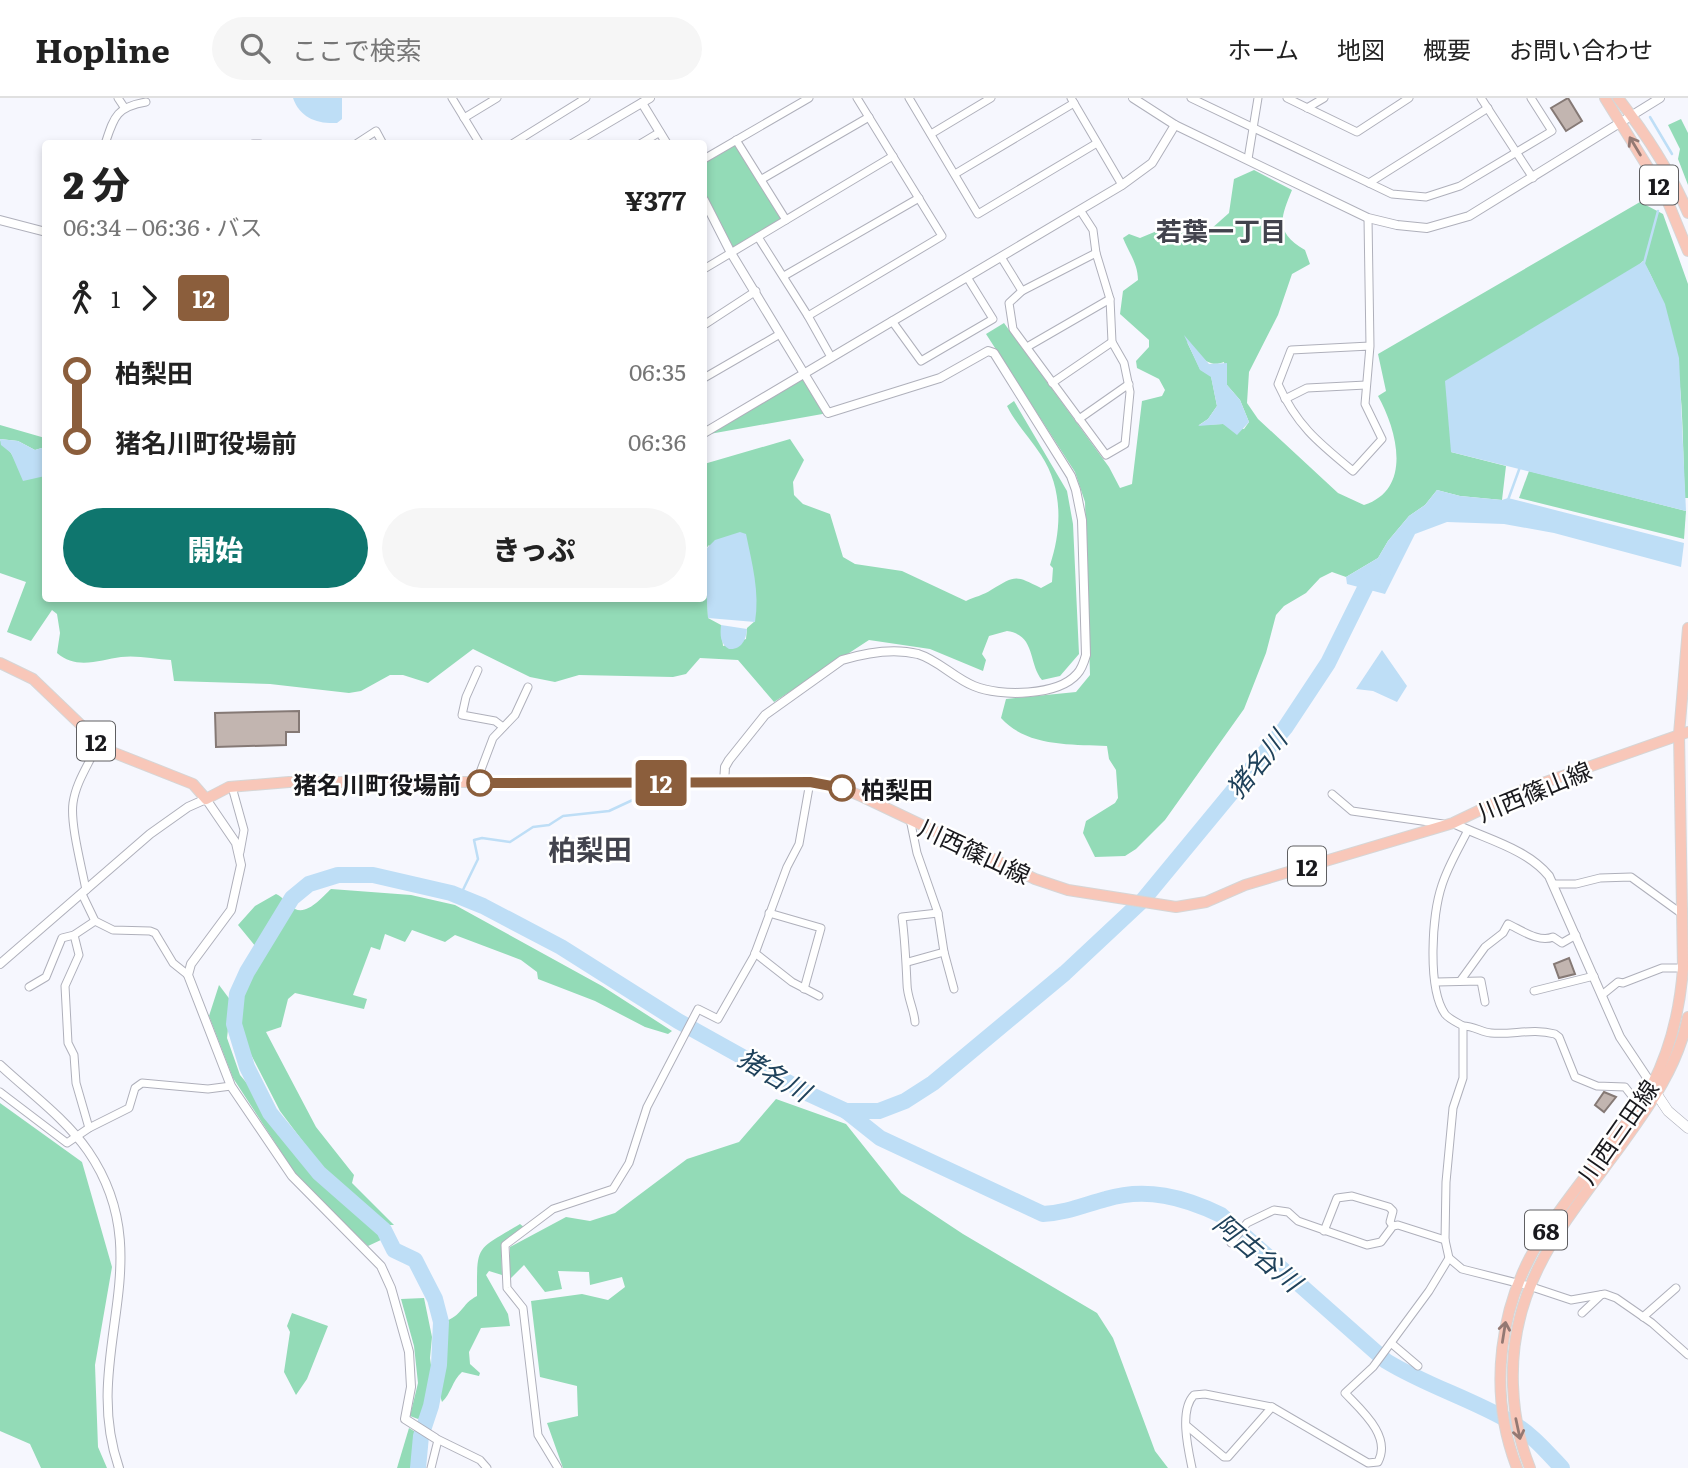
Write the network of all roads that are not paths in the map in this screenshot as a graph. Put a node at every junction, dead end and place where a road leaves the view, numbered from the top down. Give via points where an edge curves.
1 (118, 98) edge
2 (452, 98) edge
3 (497, 98) edge
4 (586, 98) edge
5 (808, 98) edge
6 (857, 98) edge
7 (909, 98) edge
8 (991, 98) edge
9 (1133, 98) edge
10 (1191, 98) edge
11 (1258, 98) edge
12 (1287, 98) edge
13 (1324, 98) edge
14 (1409, 98) edge
15 (1481, 98) edge
16 (1531, 98) edge
17 (1605, 98) edge
18 (1618, 98) edge
19 (1660, 98) edge
20 (646, 100) edge
21 (1072, 101) edge
22 (146, 102) dead end
23 (124, 107) junction
24 (1307, 108) junction
25 (1488, 108) junction
26 (1632, 116) junction
27 (869, 117) junction
28 (464, 118) junction
29 (1621, 124) junction
30 (1175, 125) junction
31 (1252, 127) junction
32 (660, 132) junction
33 (931, 134) junction
34 (106, 140) edge
35 (362, 140) edge
36 (381, 140) edge
37 (478, 140) edge
38 (518, 140) edge
39 (579, 140) edge
40 (647, 140) edge
41 (665, 140) edge
42 (736, 140) junction
43 (1097, 143) junction
44 (1517, 152) junction
45 (893, 156) junction
46 (707, 157) edge
47 (1248, 159) junction
48 (955, 174) junction
49 (1533, 178) junction
50 (762, 179) junction
51 (1369, 183) junction
52 (1122, 185) junction
53 (919, 198) junction
54 (1080, 210) junction
55 (707, 213) edge
56 (1688, 213) edge
57 (1368, 218) junction
58 (0, 220) edge
59 (786, 220) junction
60 (42, 231) edge
61 (758, 237) junction
62 (1688, 251) edge
63 (732, 253) junction
64 (1096, 253) junction
65 (1001, 257) junction
66 (707, 267) edge
67 (784, 276) junction
68 (967, 277) junction
69 (756, 291) junction
70 (1022, 291) junction
71 (1110, 299) junction
72 (808, 316) junction
73 (892, 321) junction
74 (707, 323) edge
75 (780, 334) junction
76 (1112, 342) junction
77 (1370, 346) junction
78 (1027, 347) junction
79 (831, 357) junction
80 (803, 373) junction
81 (707, 376) edge
82 (1052, 383) junction
83 (1129, 384) junction
84 (1366, 385) junction
85 (1285, 399) junction
86 (1079, 419) junction
87 (707, 431) edge
88 (1688, 628) edge
89 (0, 663) edge
90 (478, 670) dead end
91 (528, 687) dead end
92 (503, 727) junction
93 (1684, 733) edge
94 (98, 743) junction
95 (810, 782) junction
96 (475, 783) junction
97 (724, 783) junction
98 (232, 787) junction
99 (1332, 794) dead end
100 (205, 799) junction
101 (910, 819) junction
102 (1450, 824) junction
103 (1468, 830) junction
104 (240, 852) junction
105 (1553, 884) junction
106 (84, 892) junction
107 (769, 913) junction
108 (938, 913) junction
109 (1682, 914) junction
110 (95, 922) junction
111 (74, 934) junction
112 (1576, 935) junction
113 (944, 952) junction
114 (755, 953) junction
115 (908, 962) junction
116 (0, 964) edge
117 (1683, 968) junction
118 (188, 975) junction
119 (1594, 976) junction
120 (1461, 980) junction
121 (1437, 982) junction
122 (29, 987) dead end
123 (804, 989) junction
124 (954, 989) dead end
125 (1535, 991) dead end
126 (1602, 995) junction
127 (818, 996) dead end
128 (1485, 1002) dead end
129 (1688, 1017) edge
130 (915, 1022) dead end
131 (1463, 1026) junction
132 (0, 1065) edge
133 (1652, 1085) junction
134 (231, 1086) junction
135 (0, 1092) edge
136 (1657, 1096) junction
137 (1639, 1105) junction
138 (89, 1128) junction
139 (1688, 1128) edge
140 (78, 1138) junction
141 (1393, 1226) junction
142 (1324, 1231) junction
143 (1445, 1240) junction
144 (1231, 1243) dead end
145 (1449, 1258) junction
146 (1524, 1285) junction
147 (1676, 1288) dead end
148 (1601, 1294) junction
149 (1582, 1313) dead end
150 (1643, 1317) junction
151 (1390, 1345) junction
152 (1688, 1355) edge
153 (1418, 1366) dead end
154 (1272, 1407) junction
155 (1187, 1426) junction
156 (437, 1439) junction
157 (1367, 1466) edge
158 (119, 1468) edge
159 (431, 1468) edge
160 (487, 1468) edge
161 (558, 1468) edge
162 (1192, 1468) edge
163 (1517, 1468) edge
164 (1530, 1468) edge

1 - 23 street
2 - 28 street
3 - 28 street
4 - 38 street
5 - 42 street
6 - 27 street
7 - 33 street
8 - 33 street
9 - 30 street
10 - 31 street
11 - 31 street
12 - 24 street
13 - 24 street
14 - 24 street via 1357,132
15 - 25 street
16 - 44 street via 1552,131
17 - 29 main road, 12
18 - 26 main road, 12
19 - 26 street
20 - 32 street
20 - 39 street
21 - 43 street
21 - 48 street
22 - 23 street
23 - 34 street
25 - 44 street
25 - 51 street
26 - 29 street
26 - 56 main road, 12
27 - 45 street
27 - 50 street
28 - 37 street
29 - 49 street
62 -> 29 main road, 12 via 1665,195
30 - 47 street
30 - 52 street via 1152,163
31 - 47 street
31 - 51 street
32 - 40 street
32 - 41 street
33 - 48 street
35 - 36 street via 376,131
42 - 46 street
42 - 50 street
43 - 48 street via 978,214
43 - 52 street
44 - 49 street
44 - 51 street via 1460,186 1426,197 1392,194
45 - 53 street
45 - 59 street
47 - 57 street
49 - 57 street via 1469,216 1427,228
50 - 59 street
52 - 54 street
53 - 67 street
53 - 72 street via 942,236
54 - 64 street via 1093,230
54 - 65 street
55 - 63 street
57 - 77 street
58 - 60 street
59 - 61 street
61 - 63 street
61 - 67 street
63 - 66 street
63 - 69 street
64 - 70 street
64 - 71 street
65 - 68 street
65 - 70 street
67 - 72 street
68 - 73 street
68 - 73 street via 993,319 921,360
69 - 74 street
69 - 75 street
70 - 78 street via 1009,303 1013,329
71 - 76 street
71 - 78 street
72 - 79 street
73 - 79 street
75 - 80 street
75 - 81 street
76 - 82 street
76 - 83 street
77 - 84 street
77 - 85 street via 1290,350 1278,384
78 - 82 street
79 - 80 street
80 - 87 street
80 - 97 street via 828,413 940,378 988,351 994,353 1076,490 1082,520 1086,654 1080,672 1062,686 1001,694 975,687 918,654 873,653 842,660 765,715 729,760
82 - 86 street
83 - 86 street
83 - 86 street via 1125,444 1106,455
84 - 85 street via 1307,388
84 - 85 street via 1364,404 1382,439 1353,471 1310,436
88 - 93 main road
89 - 94 main road, 12 via 33,679
90 - 92 street via 462,715 495,721
91 - 92 street via 515,715
92 - 96 street via 493,738
93 - 102 main road, 川西篠山線 / 12 via 1520,791
93 - 109 main road, 川西三田線 / 68
94 - 100 main road, 12 via 193,785
94 - 106 street via 72,804
95 - 97 main road, 川西篠山線 / 12
95 - 101 main road, 川西篠山線 / 12 via 842,788
95 - 107 street via 799,844
96 - 97 main road, 川西篠山線 / 12
96 - 98 main road, 川西篠山線 / 12 via 289,782
98 - 100 main road, 川西篠山線 / 12
98 - 104 street via 244,830
99 - 102 street via 1352,811
100 - 104 street
100 - 106 street via 150,834
101 - 102 main road, 川西篠山線 / 12 via 1035,879 1068,890 1161,906 1192,906 1245,885
101 - 108 street
102 - 103 street
103 - 105 street via 1539,864
103 - 121 street via 1441,888 1434,923
104 - 118 street via 242,865 231,910 191,964
105 - 109 street via 1631,877
105 - 112 street
106 - 110 street
106 - 116 street
107 - 114 street
107 - 123 street via 821,928
108 - 113 street
108 - 115 street via 902,917
109 - 117 main road, 川西三田線 / 68
110 - 111 street
110 - 118 street via 113,930 155,933 173,963
111 - 122 street via 62,938 46,977
111 - 138 street via 79,954 65,986 68,1043
112 - 119 street
112 - 120 street via 1562,943 1508,924
113 - 115 street
113 - 124 street
114 - 123 street
114 - 161 street via 718,1019 698,1009 647,1107 629,1163 613,1189 553,1209 505,1245 507,1288 523,1308 538,1435
115 - 130 street via 906,987
117 - 126 street via 1649,971 1618,982
117 - 133 main road, 川西三田線 / 68 via 1672,1037
118 - 134 street
119 - 125 street
119 - 126 street
120 - 121 street
120 - 128 street via 1481,981
121 - 131 street via 1446,1015
123 - 127 street
126 - 133 street via 1620,1037
129 - 136 main road, 川西三田線 / 68
131 - 137 street via 1490,1033 1525,1030 1555,1034 1575,1077 1597,1086 1625,1087
131 - 143 street via 1463,1078 1453,1108
132 - 140 street
133 - 136 main road
133 - 137 main road, 川西三田線 / 68
134 - 138 street via 208,1090 142,1083 135,1088 129,1108
134 - 156 street via 292,1176 381,1266 410,1352 411,1387 405,1419
135 - 140 street via 67,1143
136 - 139 main road
136 - 146 main road, 川西三田線 / 68
137 - 146 main road, 川西三田線 / 68 via 1542,1236
138 - 140 street
140 - 158 street via 105,1182 121,1239 107,1398
141 - 142 street via 1376,1245
141 - 142 street via 1389,1208 1352,1196 1337,1198
141 - 143 street
142 - 144 street via 1288,1212 1274,1210 1247,1223
143 - 145 street
145 - 146 street via 1462,1269
145 - 151 street
146 - 148 street via 1571,1300
163 -> 146 main road, 川西三田線 / 68 via 1502,1399 1501,1352 1504,1323
146 -> 164 main road, 川西三田線 / 68 via 1512,1354 1514,1407
147 - 150 street
148 - 149 street
148 - 150 street via 1616,1298
150 - 152 street
151 - 153 street
151 - 157 street via 1345,1393 1373,1421 1378,1436 1380,1459
154 - 155 street via 1194,1395 1188,1400
154 - 155 street via 1228,1457
154 - 157 street
155 - 162 street
156 - 159 street
156 - 160 street

